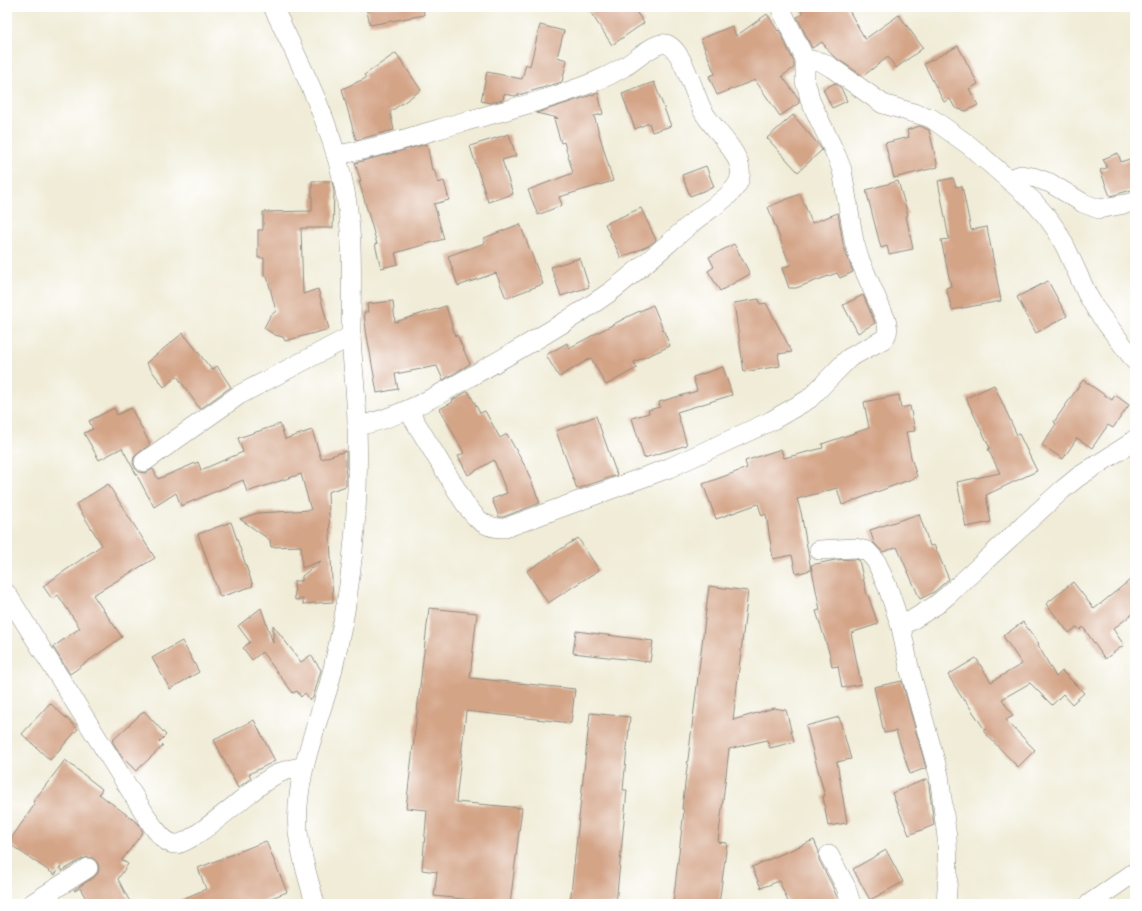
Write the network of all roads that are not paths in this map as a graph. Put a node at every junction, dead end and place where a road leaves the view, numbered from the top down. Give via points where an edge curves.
1 (273, 7) edge
2 (780, 7) edge
3 (805, 59) junction
4 (336, 155) junction
5 (1009, 179) junction
6 (1135, 202) edge
7 (351, 336) junction
8 (1135, 360) edge
9 (408, 410) junction
10 (357, 426) junction
11 (1135, 439) edge
12 (144, 462) dead end
13 (819, 550) dead end
14 (7, 594) edge
15 (901, 627) junction
16 (304, 767) junction
17 (829, 855) dead end
18 (88, 868) dead end
19 (1135, 872) edge
20 (31, 904) edge
21 (315, 904) edge
22 (851, 904) edge
23 (946, 904) edge
24 (1089, 904) edge

1 - 4 street via 316,99
2 - 3 street
3 - 5 street via 822,62 883,104 931,118
3 - 9 street via 805,82 810,100 842,170 859,258 886,320 888,328 884,338 849,358 809,399 771,421 669,468 505,528 490,527 474,516
4 - 7 street via 351,234
4 - 9 street via 377,147 504,112 595,82 664,44 670,46 680,58 706,117 738,158 740,178 736,187 612,290 526,346
5 - 6 street via 1021,175 1033,176 1099,209
5 - 8 street via 1047,217 1066,248 1087,294
7 - 10 street
7 - 12 street via 239,395
9 - 10 street
10 - 16 street via 355,532 345,609 338,648
11 - 15 street via 1078,477 948,595
13 - 15 street via 855,548 867,551 881,570
14 - 16 street via 152,825 167,841 175,844 183,842 274,775
15 - 23 street via 908,667 939,775 948,845
16 - 21 street via 298,831 303,862
17 - 22 street via 846,887
18 - 20 street
19 - 24 street

